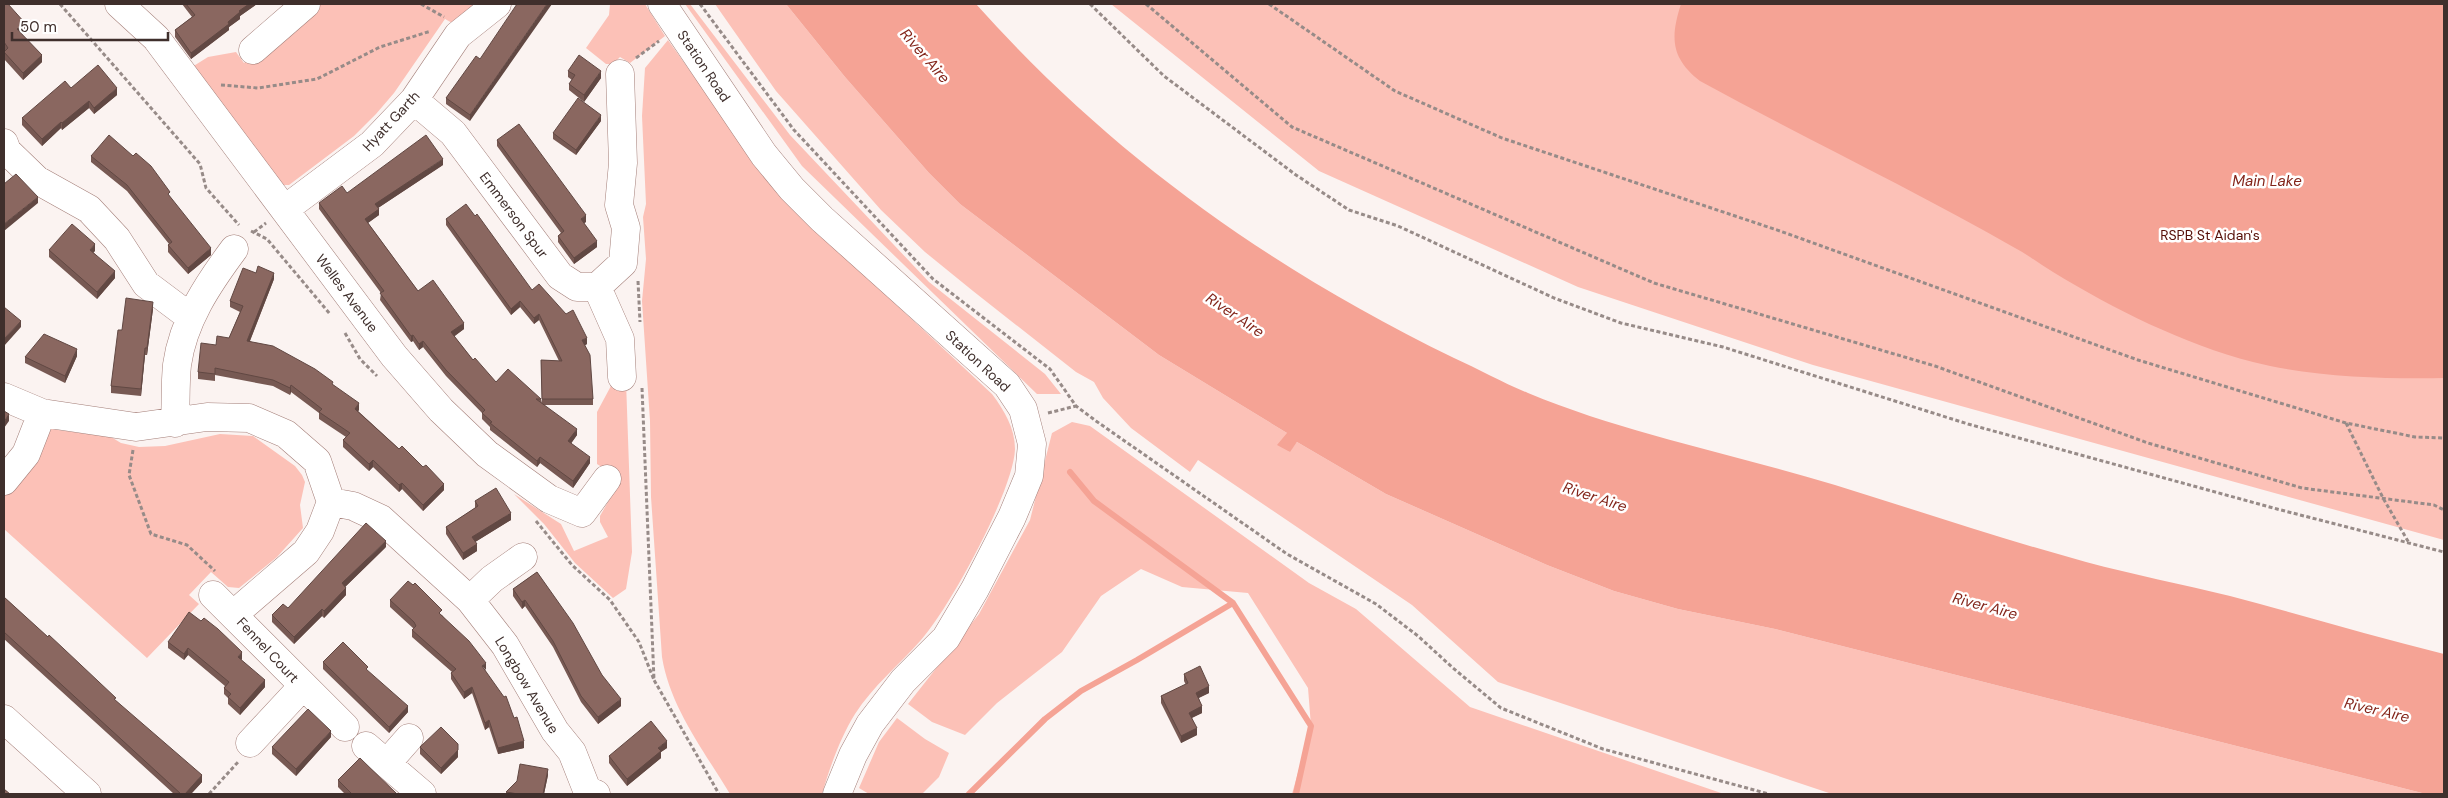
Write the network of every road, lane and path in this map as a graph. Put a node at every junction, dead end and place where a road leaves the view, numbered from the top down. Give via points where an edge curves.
1 (119, 4) edge
2 (306, 4) edge
3 (497, 4) edge
4 (662, 4) edge
5 (700, 4) edge
6 (1090, 4) edge
7 (1146, 4) edge
8 (1269, 4) edge
9 (444, 26) junction
10 (678, 27) junction
11 (253, 50) dead end
12 (625, 68) joint
13 (196, 90) junction
14 (414, 100) junction
15 (5, 149) edge
16 (285, 209) junction
17 (234, 249) dead end
18 (630, 271) junction
19 (597, 288) junction
20 (190, 317) junction
21 (630, 334) junction
22 (632, 382) joint
23 (4, 397) edge
24 (1076, 406) junction
25 (42, 413) junction
26 (1026, 418) junction
27 (2346, 422) junction
28 (175, 423) junction
29 (136, 427) junction
30 (2444, 438) edge
31 (607, 479) dead end
32 (4, 481) edge
33 (2383, 498) junction
34 (331, 502) junction
35 (2444, 510) edge
36 (2409, 543) junction
37 (2444, 552) edge
38 (523, 557) dead end
39 (213, 595) joint
40 (470, 600) junction
41 (234, 614) junction
42 (303, 686) junction
43 (4, 719) edge
44 (345, 727) dead end
45 (409, 738) dead end
46 (250, 743) joint
47 (366, 746) dead end
48 (388, 763) junction
49 (589, 793) edge
50 (87, 794) edge
51 (209, 794) edge
52 (422, 794) edge
53 (719, 794) edge
54 (837, 794) edge
55 (1769, 794) edge

1 - 13 street, Welles Avenue via 156,38
2 - 11 street
3 - 9 street, Hyatt Garth
4 - 10 street, Station Road
5 - 24 path via 794,130 933,279 1050,369
6 - 36 path via 1164,76 1296,175 1349,210 1398,226 1554,298 1621,323 1723,347 1968,424
7 - 33 path via 1292,127 1654,282 1935,366 2148,443 2302,488
8 - 27 path via 1395,91 1502,138 1780,231 2138,360
9 - 13 path via 380,47 317,79 258,88 216,85
9 - 14 street, Hyatt Garth
10 - 12 path
10 - 26 street, Station Road via 764,156 792,189 1007,385
12 - 18 street via 619,204 626,228
13 - 16 street, Welles Avenue
14 - 16 street, Hyatt Garth via 372,144
14 - 19 street, Emmerson Spur via 453,133 560,276 577,287
15 - 20 street via 37,180 89,209 117,239 146,284
16 - 31 street, Welles Avenue via 394,356 441,410 487,454 549,499 582,514
17 - 20 street via 210,280
18 - 19 street
18 - 21 path
19 - 21 street
20 - 28 street via 177,365
21 - 22 street
22 - 53 path via 654,680
23 - 25 street
24 - 26 path
24 - 55 path via 1287,554 1376,604 1501,708 1603,749
25 - 29 street
25 - 32 street via 26,454
26 - 54 street, Station Road via 1032,460 1029,476 1012,516 946,638 904,681 870,724
27 - 30 path via 2415,437
27 - 33 path
28 - 29 street
28 - 34 street via 208,417 249,418 286,434 317,461
29 - 39 path via 129,474 151,534 187,545 211,567 217,573
33 - 35 path via 2434,504
33 - 36 path
34 - 40 street, Longbow Avenue via 353,506 380,519
34 - 41 street, Fennel Court via 320,531 306,552
36 - 37 path
38 - 40 street
39 - 41 street, Fennel Court
40 - 49 street, Longbow Avenue via 505,645 555,732 572,752
41 - 42 street, Fennel Court
42 - 44 street, Fennel Court
42 - 46 street, Fennel Court
43 - 50 street
45 - 48 street
46 - 51 path via 246,753
47 - 48 street
48 - 52 street

